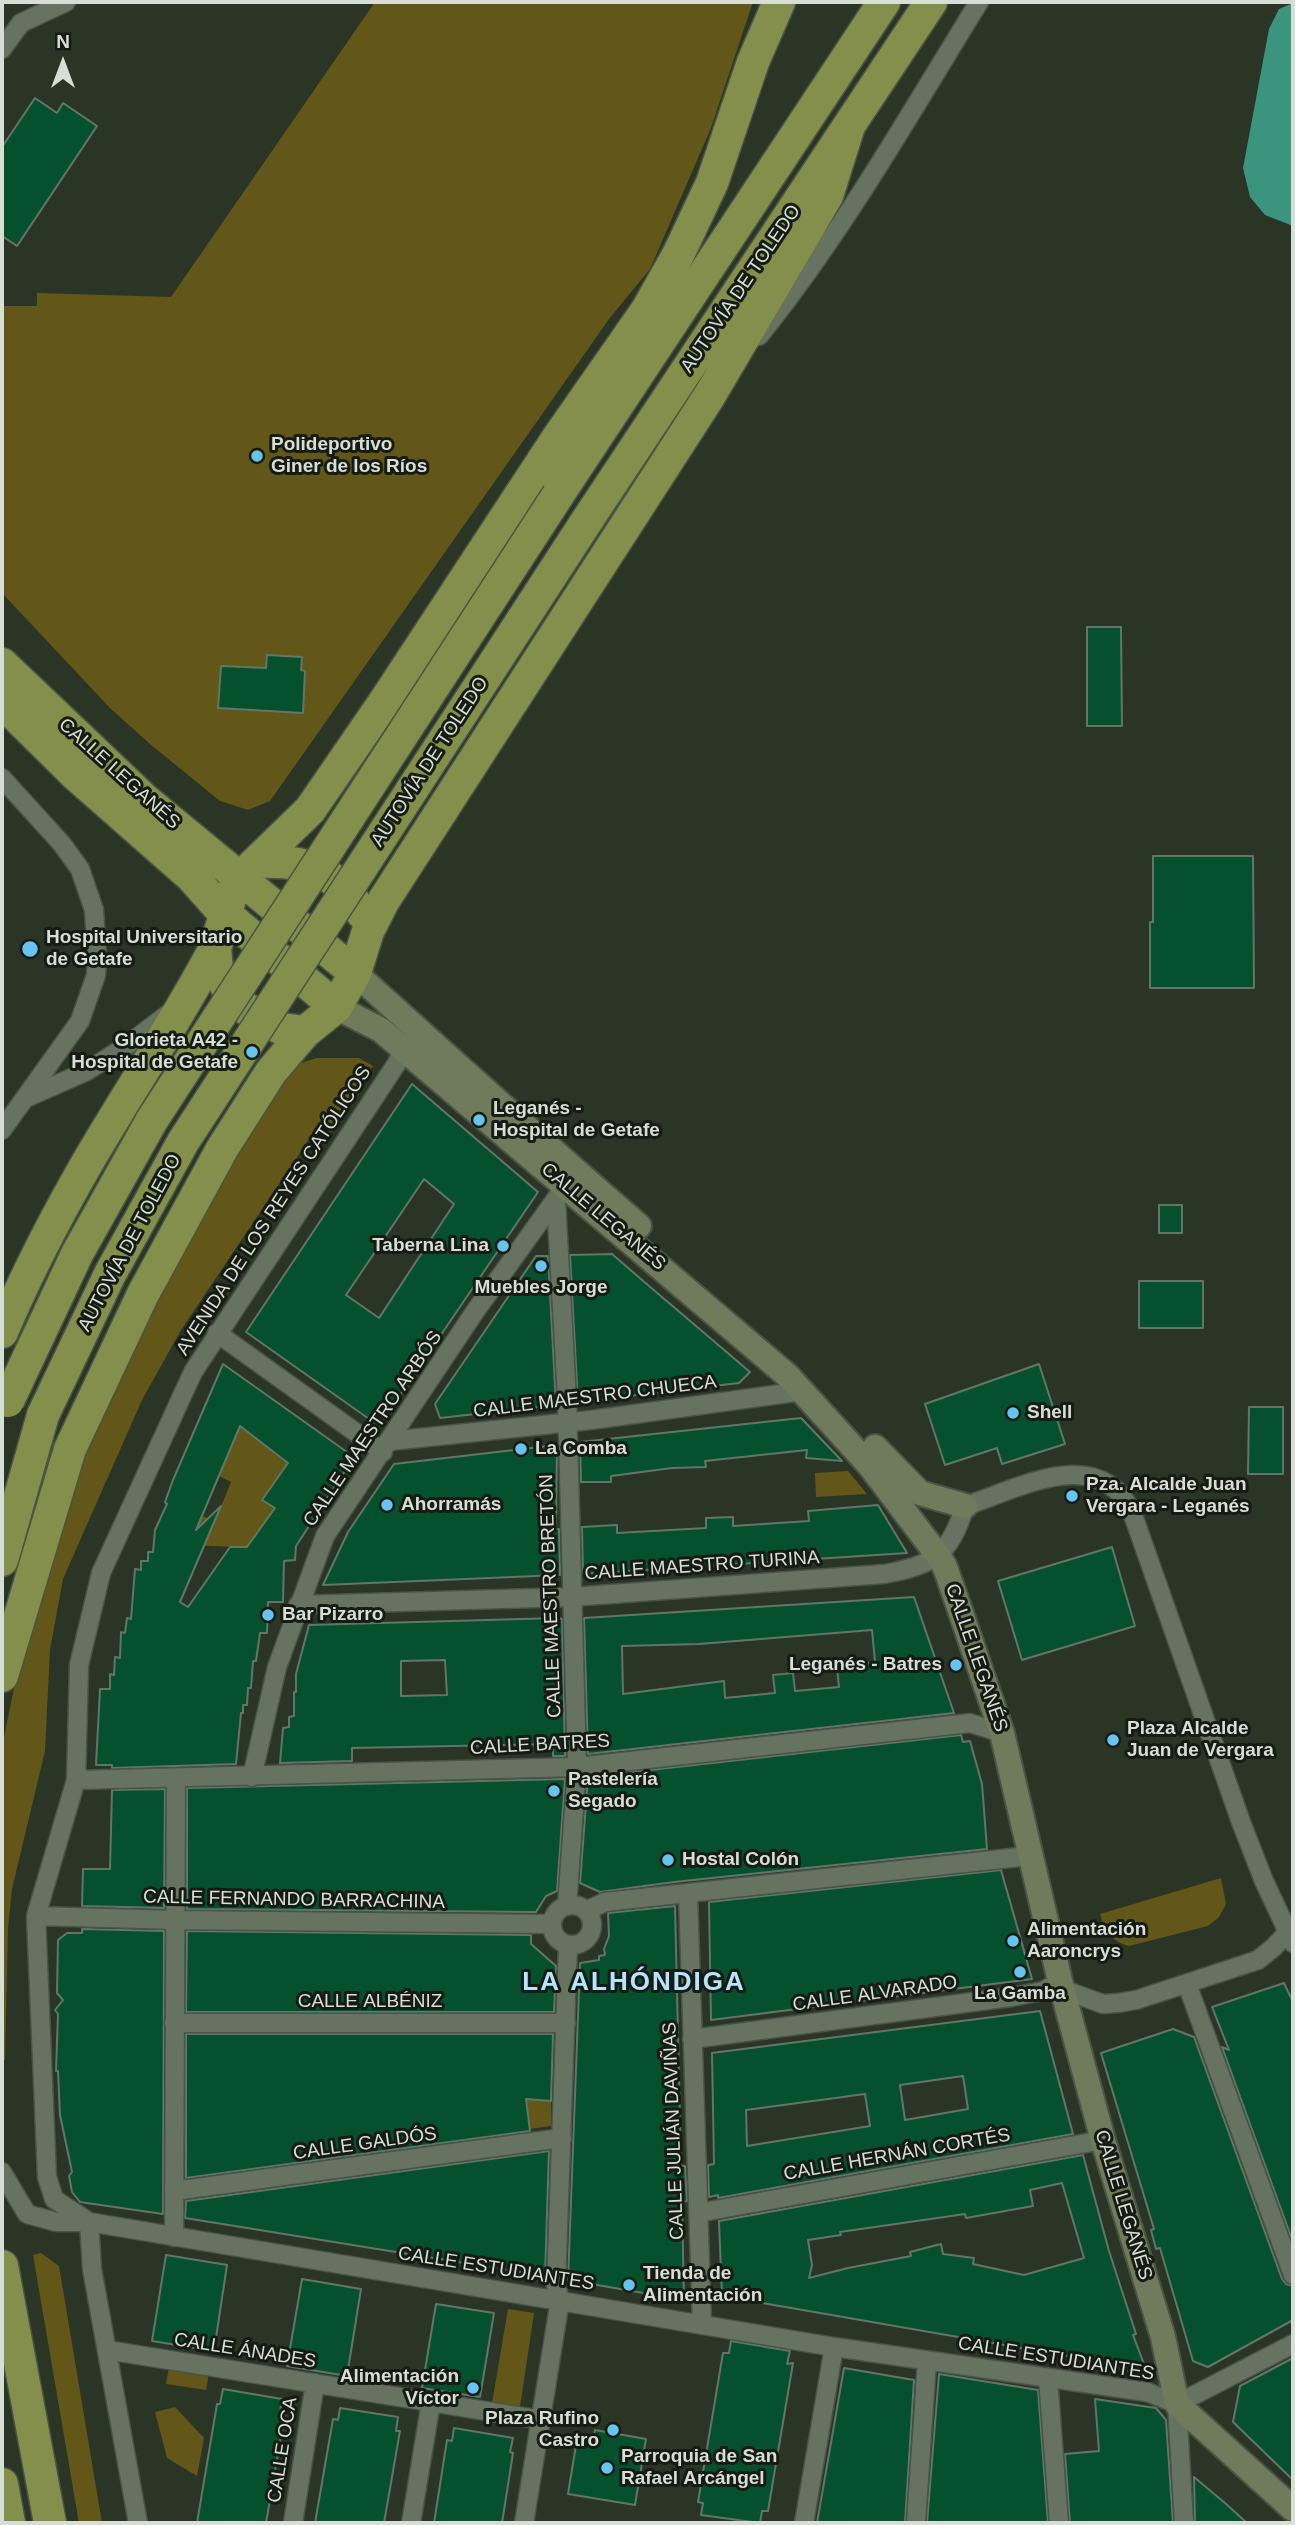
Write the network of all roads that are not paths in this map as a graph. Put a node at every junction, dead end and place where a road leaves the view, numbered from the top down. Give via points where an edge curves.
1 (66, 2) edge
2 (779, 2) edge
3 (884, 2) edge
4 (931, 2) edge
5 (979, 2) edge
6 (2, 49) edge
7 (849, 126) junction
8 (710, 395) junction
9 (2, 664) edge
10 (2, 702) edge
11 (2, 778) edge
12 (248, 870) junction
13 (224, 913) junction
14 (368, 931) junction
15 (215, 948) junction
16 (355, 973) junction
17 (181, 1007) junction
18 (336, 1007) junction
19 (305, 1032) junction
20 (404, 1048) junction
21 (26, 1098) junction
22 (2, 1130) edge
23 (547, 1171) junction
24 (556, 1200) junction
25 (2, 1332) edge
26 (217, 1333) junction
27 (803, 1391) junction
28 (5, 1409) edge
29 (568, 1423) junction
30 (387, 1446) junction
31 (965, 1506) junction
32 (939, 1557) junction
33 (2, 1560) edge
34 (571, 1597) junction
35 (298, 1605) junction
36 (3, 1680) edge
37 (1002, 1732) junction
38 (577, 1767) junction
39 (252, 1777) junction
40 (176, 1778) junction
41 (76, 1780) junction
42 (1029, 1856) junction
43 (688, 1893) junction
44 (568, 1906) junction
45 (586, 1911) junction
46 (36, 1916) junction
47 (176, 1920) junction
48 (552, 1924) junction
49 (1290, 1938) edge
50 (568, 1945) junction
51 (1187, 1984) junction
52 (1061, 1985) junction
53 (174, 2023) junction
54 (566, 2023) junction
55 (692, 2039) junction
56 (562, 2137) junction
57 (1103, 2140) junction
58 (2, 2172) edge
59 (174, 2191) junction
60 (698, 2213) junction
61 (89, 2222) junction
62 (174, 2237) junction
63 (2, 2266) edge
64 (1293, 2275) edge
65 (560, 2300) junction
66 (702, 2325) junction
67 (1293, 2344) edge
68 (834, 2347) junction
69 (107, 2350) junction
70 (927, 2361) junction
71 (1048, 2378) junction
72 (315, 2383) junction
73 (431, 2402) junction
74 (1177, 2404) junction
75 (542, 2420) junction
76 (2, 2484) edge
77 (1293, 2509) edge
78 (9, 2523) edge
79 (50, 2523) edge
80 (138, 2523) edge
81 (293, 2523) edge
82 (411, 2523) edge
83 (524, 2523) edge
84 (804, 2523) edge
85 (916, 2523) edge
86 (1059, 2523) edge
87 (1184, 2523) edge

1 - 6 street via 21,23
2 - 12 highway via 753,62 712,184 647,310 310,810
3 - 28 highway, AUTOVÍA DE TOLEDO, bridge via 152,1120 77,1254
4 - 7 highway, AUTOVÍA DE TOLEDO
5 - 8 street via 793,292
7 - 8 highway via 827,196
7 - 33 highway, AUTOVÍA DE TOLEDO, bridge via 183,1142 110,1275 43,1415
8 - 14 highway
9 - 12 highway, CALLE LEGANÉS via 144,799
10 - 13 highway, CALLE LEGANÉS via 76,775 192,877
11 - 21 street via 80,869 94,910 97,942 96,975 80,1021
12 - 13 highway
12 - 14 highway via 293,861 323,873 354,901
12 - 16 highway, CALLE LEGANÉS
13 - 15 highway
13 - 18 highway, CALLE LEGANÉS
14 - 16 highway
15 - 17 highway
15 - 19 highway via 217,969 245,1008 282,1029
16 - 18 highway
16 - 31 street, CALLE LEGANÉS via 800,1366 911,1486 929,1497
17 - 21 street via 88,1071
17 - 25 highway via 49,1232
18 - 19 highway
18 - 20 street, CALLE LEGANÉS via 375,1026
19 - 36 highway via 271,1072 222,1149 143,1294 70,1449
20 - 23 street, CALLE LEGANÉS
20 - 26 street, AVENIDA DE LOS REYES CATÓLICOS
21 - 22 street
23 - 24 street via 558,1189
23 - 27 street, CALLE LEGANÉS
24 - 29 street, CALLE MAESTRO BRETÓN
24 - 30 street, CALLE MAESTRO ARBÓS via 474,1313
26 - 30 street
26 - 41 street, AVENIDA DE LOS REYES CATÓLICOS via 193,1372 101,1573 79,1665
27 - 29 street, CALLE MAESTRO CHUECA
27 - 32 street, CALLE LEGANÉS via 870,1466
29 - 30 street, CALLE MAESTRO CHUECA
29 - 34 street, CALLE MAESTRO BRETÓN
30 - 35 street, CALLE MAESTRO ARBÓS via 325,1536
31 - 32 street
31 - 49 street via 1061,1475 1093,1478 1125,1499 1241,1822
32 - 34 street, CALLE MAESTRO TURINA via 884,1574
32 - 37 street, CALLE LEGANÉS
34 - 35 street, CALLE MAESTRO TURINA
34 - 38 street, CALLE MAESTRO BRETÓN
35 - 39 street, CALLE MAESTRO ARBÓS via 277,1667
37 - 38 street, CALLE BATRES via 970,1723
37 - 42 street, CALLE LEGANÉS
38 - 39 street, CALLE BATRES
38 - 44 street, CALLE MAESTRO BRETÓN
39 - 40 street, CALLE BATRES
40 - 41 street, CALLE BATRES
40 - 47 street
41 - 46 street, AVENIDA DE LOS REYES CATÓLICOS
42 - 43 street
42 - 52 street, CALLE LEGANÉS
43 - 45 street via 605,1902
43 - 55 street, CALLE JULIÁN DAVIÑAS
44 - 45 street
44 - 48 street via 558,1911
45 - 50 street via 591,1931 581,1943
46 - 47 street, CALLE FERNANDO BARRACHINA
46 - 61 street, AVENIDA DE LOS REYES CATÓLICOS via 47,2177 54,2199
47 - 48 street, CALLE FERNANDO BARRACHINA
47 - 53 street
48 - 50 street via 558,1940
49 - 51 street via 1258,1960
50 - 54 street
51 - 52 street via 1136,2000 1103,2004
51 - 64 street
52 - 55 street, CALLE ALVARADO via 1011,1997
52 - 57 street, CALLE LEGANÉS
53 - 54 street, CALLE ALBÉNIZ
53 - 59 street
54 - 56 street
55 - 60 street, CALLE JULIÁN DAVIÑAS
56 - 59 street, CALLE GALDÓS
56 - 65 street via 556,2286
57 - 60 street, CALLE HERNÁN CORTÉS
57 - 74 street, CALLE LEGANÉS via 1163,2337
58 - 61 street, CALLE ESTUDIANTES via 27,2214 56,2222
59 - 62 street
60 - 66 street, CALLE JULIÁN DAVIÑAS
61 - 62 street, CALLE ESTUDIANTES
61 - 69 street via 92,2269
62 - 65 street, CALLE ESTUDIANTES
63 - 79 highway
65 - 66 street, CALLE ESTUDIANTES
65 - 75 street
66 - 68 street, CALLE ESTUDIANTES
67 - 74 street
68 - 70 street, CALLE ESTUDIANTES
68 - 84 street
69 - 72 street, CALLE ÁNADES
69 - 80 street
70 - 71 street, CALLE ESTUDIANTES
70 - 85 street
71 - 74 street, CALLE ESTUDIANTES via 1147,2392
71 - 86 street
72 - 73 street, CALLE ÁNADES
72 - 81 street, CALLE OCA
73 - 75 street, CALLE ÁNADES
73 - 82 street
74 - 77 street
74 - 87 street
75 - 83 street
76 - 78 highway

